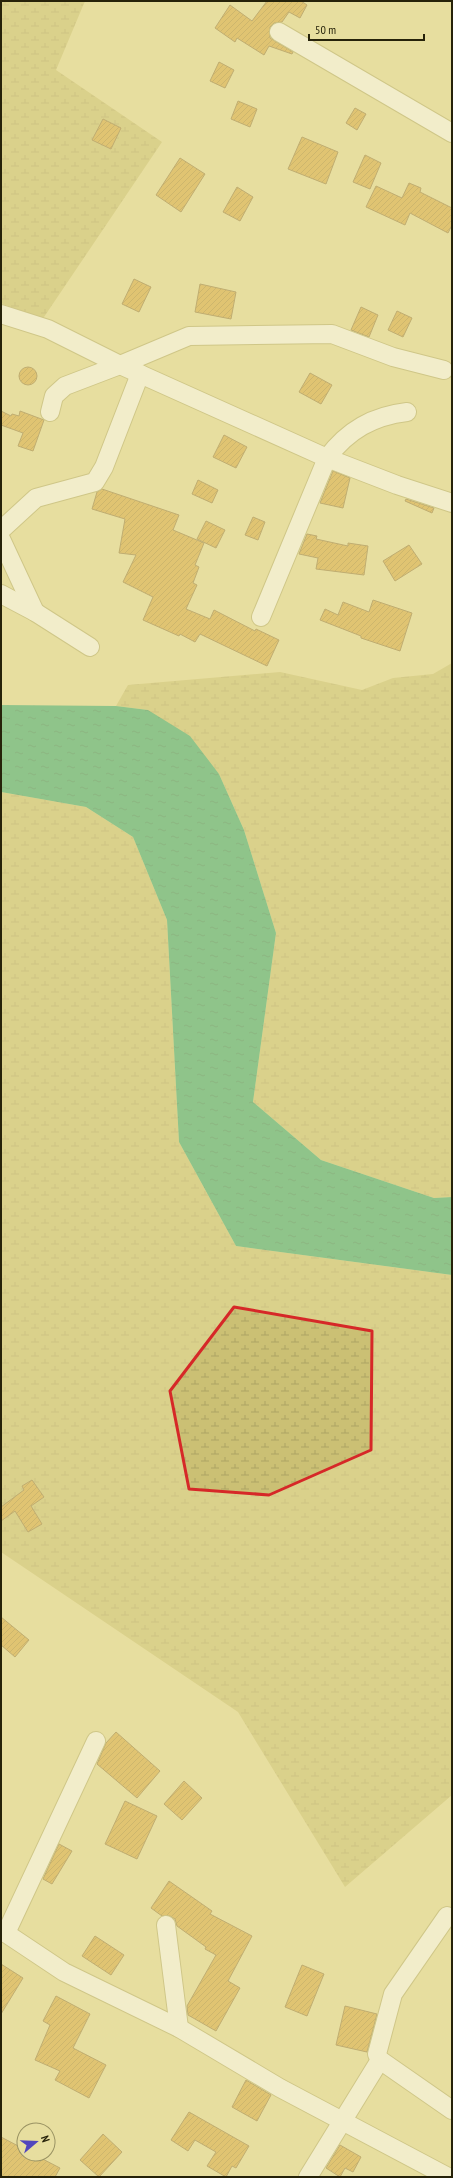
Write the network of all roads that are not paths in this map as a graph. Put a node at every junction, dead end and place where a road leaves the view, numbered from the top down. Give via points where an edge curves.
1 (279, 32) dead end
2 (452, 133) edge
3 (1, 314) edge
4 (120, 365) junction
5 (444, 370) dead end
6 (140, 374) junction
7 (50, 412) dead end
8 (407, 412) dead end
9 (327, 458) junction
10 (452, 503) edge
11 (1, 530) edge
12 (1, 539) edge
13 (1, 594) edge
14 (35, 612) junction
15 (261, 617) dead end
16 (90, 647) dead end
17 (96, 1741) dead end
18 (447, 1916) dead end
19 (166, 1925) dead end
20 (4, 1932) edge
21 (179, 2028) junction
22 (380, 2060) junction
23 (452, 2110) edge
24 (341, 2120) junction
25 (308, 2177) edge
26 (448, 2177) edge

1 - 2 street
3 - 4 street via 48,329
4 - 5 street via 189,336 332,334 393,358
4 - 6 street
4 - 7 street via 65,386 54,396
6 - 9 street
6 - 11 street via 104,467 95,482 36,498
8 - 9 street via 373,420 340,441
9 - 10 street
9 - 15 street
12 - 14 street
13 - 14 street
14 - 16 street
17 - 20 street
18 - 22 street via 393,1994 377,2054
19 - 21 street
20 - 21 street via 64,1972
21 - 24 street via 280,2088
22 - 23 street
22 - 24 street
24 - 25 street
24 - 26 street

